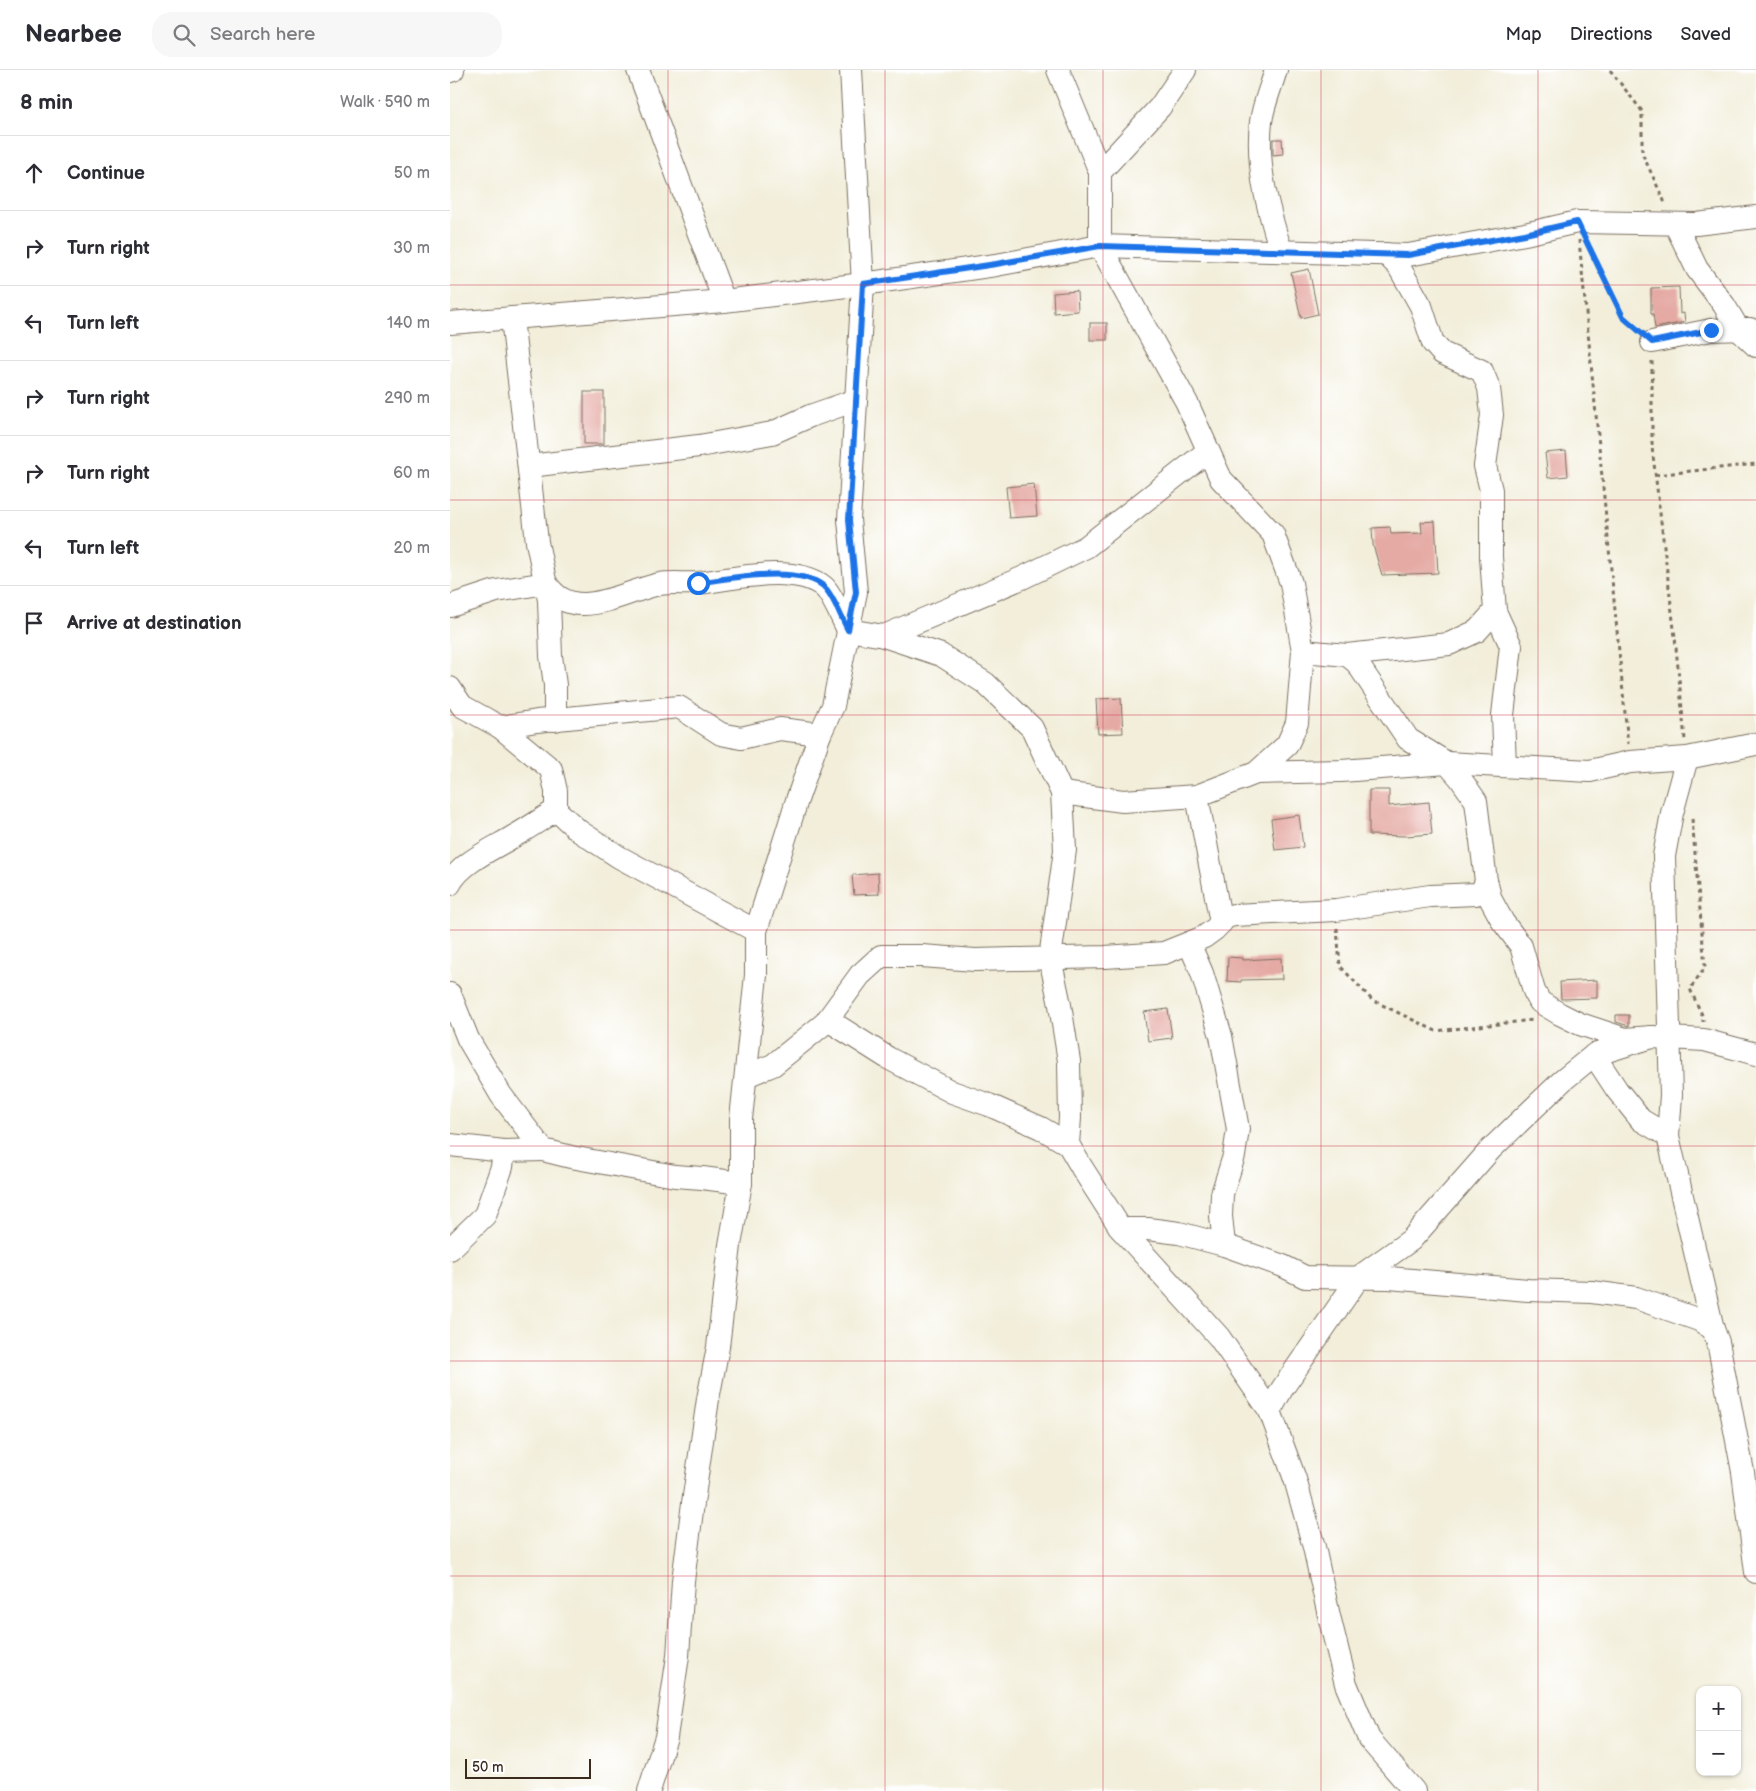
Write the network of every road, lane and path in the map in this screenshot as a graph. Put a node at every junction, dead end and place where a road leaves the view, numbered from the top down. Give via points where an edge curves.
1 (638, 70) edge
2 (850, 70) edge
3 (1058, 70) edge
4 (1185, 70) edge
5 (1276, 70) edge
6 (1610, 70) edge
7 (1100, 172) junction
8 (1756, 218) edge
9 (1577, 222) junction
10 (1675, 224) junction
11 (1100, 246) junction
12 (1281, 251) junction
13 (1386, 254) junction
14 (863, 284) junction
15 (724, 301) junction
16 (512, 318) junction
17 (450, 323) edge
18 (1747, 329) edge
19 (1652, 342) junction
20 (1756, 346) edge
21 (856, 400) junction
22 (1208, 451) junction
23 (1756, 464) edge
24 (530, 466) junction
25 (1655, 475) junction
26 (546, 583) junction
27 (450, 606) edge
28 (1495, 612) junction
29 (848, 630) junction
30 (884, 636) junction
31 (1303, 651) junction
32 (1347, 655) junction
33 (450, 688) edge
34 (555, 720) junction
35 (500, 727) junction
36 (820, 734) junction
37 (1756, 744) edge
38 (1687, 758) junction
39 (1630, 762) junction
40 (1447, 763) junction
41 (1505, 766) junction
42 (1256, 773) junction
43 (1062, 793) junction
44 (1197, 796) junction
45 (556, 810) junction
46 (1692, 813) dead end
47 (452, 876) edge
48 (1486, 881) junction
49 (1336, 910) junction
50 (1221, 923) junction
51 (756, 931) junction
52 (1189, 943) junction
53 (1050, 958) junction
54 (450, 994) edge
55 (1560, 1014) junction
56 (828, 1020) junction
57 (1661, 1038) junction
58 (1704, 1040) junction
59 (1756, 1054) edge
60 (1594, 1055) junction
61 (746, 1076) junction
62 (1668, 1136) junction
63 (1068, 1144) junction
64 (450, 1145) edge
65 (543, 1150) junction
66 (504, 1151) junction
67 (742, 1183) junction
68 (1122, 1229) junction
69 (1224, 1245) junction
70 (450, 1250) edge
71 (1359, 1277) junction
72 (1713, 1329) junction
73 (1270, 1411) junction
74 (1756, 1572) edge
75 (649, 1791) edge
76 (1414, 1791) edge

1 - 15 street
2 - 14 street
3 - 7 street
4 - 7 street via 1160,107
5 - 12 street via 1261,120 1259,161 1268,210
6 - 10 path via 1642,111 1642,153
7 - 11 street
8 - 10 street
9 - 10 street
9 - 13 street via 1408,255
9 - 19 path via 1623,317
9 - 39 path
10 - 18 street via 1697,269
11 - 12 street
11 - 14 street
11 - 22 street via 1187,403
12 - 13 street
13 - 28 street via 1399,267 1421,306 1433,343 1442,353 1482,371 1489,388 1492,415 1485,466 1491,490
14 - 15 street
14 - 21 street
15 - 16 street
16 - 17 street
16 - 24 street
18 - 19 street via 1711,330
18 - 20 street
19 - 25 path
21 - 24 street via 772,433 699,446
21 - 29 street via 849,520 856,592
22 - 30 street via 1086,547 1022,578
22 - 31 street via 1222,479 1273,534 1291,583
23 - 25 path
24 - 26 street via 537,542
25 - 38 path
26 - 27 street via 496,591
26 - 29 street via 551,592 563,601 584,605 660,584 698,583 746,576 780,575 813,579 826,588
26 - 34 street
28 - 32 street via 1476,631 1449,644
28 - 41 street via 1511,646 1503,715
29 - 30 street
29 - 36 street via 833,706
30 - 43 street via 941,654 985,683 1032,728
31 - 32 street
31 - 42 street via 1297,724 1287,745
32 - 40 street via 1357,663 1408,739
33 - 35 street via 462,706
34 - 35 street
34 - 36 street via 679,707 721,734 741,738 780,729
35 - 45 street via 552,769
36 - 51 street
37 - 38 street
38 - 39 street
38 - 57 street via 1664,856
39 - 41 street via 1590,771
40 - 41 street
40 - 42 street
40 - 48 street via 1476,801
42 - 44 street
43 - 44 street via 1123,801
43 - 53 street via 1065,850
44 - 50 street
45 - 47 street
45 - 51 street via 579,831 619,857
46 - 58 path via 1705,967 1690,989 1703,1017
48 - 49 street via 1476,894 1430,896
48 - 55 street via 1491,900 1521,946 1540,1002
49 - 50 street via 1234,915
49 - 55 path via 1340,966 1372,1000 1436,1031 1524,1022
50 - 52 street via 1204,937
51 - 61 street via 756,975
52 - 53 street via 1164,953
52 - 69 street via 1202,973 1221,1036 1238,1129 1234,1156 1222,1194
53 - 56 street via 975,960 881,956 860,975
53 - 63 street via 1069,1062
54 - 65 street via 468,1039 496,1087
55 - 57 street via 1625,1039
56 - 61 street via 773,1065
56 - 63 street via 944,1088 989,1104
57 - 58 street
57 - 60 street
57 - 62 street via 1671,1095
58 - 59 street
60 - 62 street via 1641,1120
60 - 71 street via 1491,1149 1412,1240
61 - 67 street via 741,1119
62 - 72 street
63 - 68 street
64 - 66 street
65 - 66 street
65 - 67 street via 675,1176
66 - 70 street via 502,1167 485,1215
67 - 75 street via 693,1503 678,1656 666,1738
68 - 69 street via 1179,1233
68 - 73 street via 1219,1337
69 - 71 street via 1306,1277
71 - 72 street via 1592,1292 1636,1298 1699,1320
71 - 73 street
72 - 74 street via 1743,1472
73 - 76 street via 1295,1479 1314,1547 1346,1684 1369,1739

